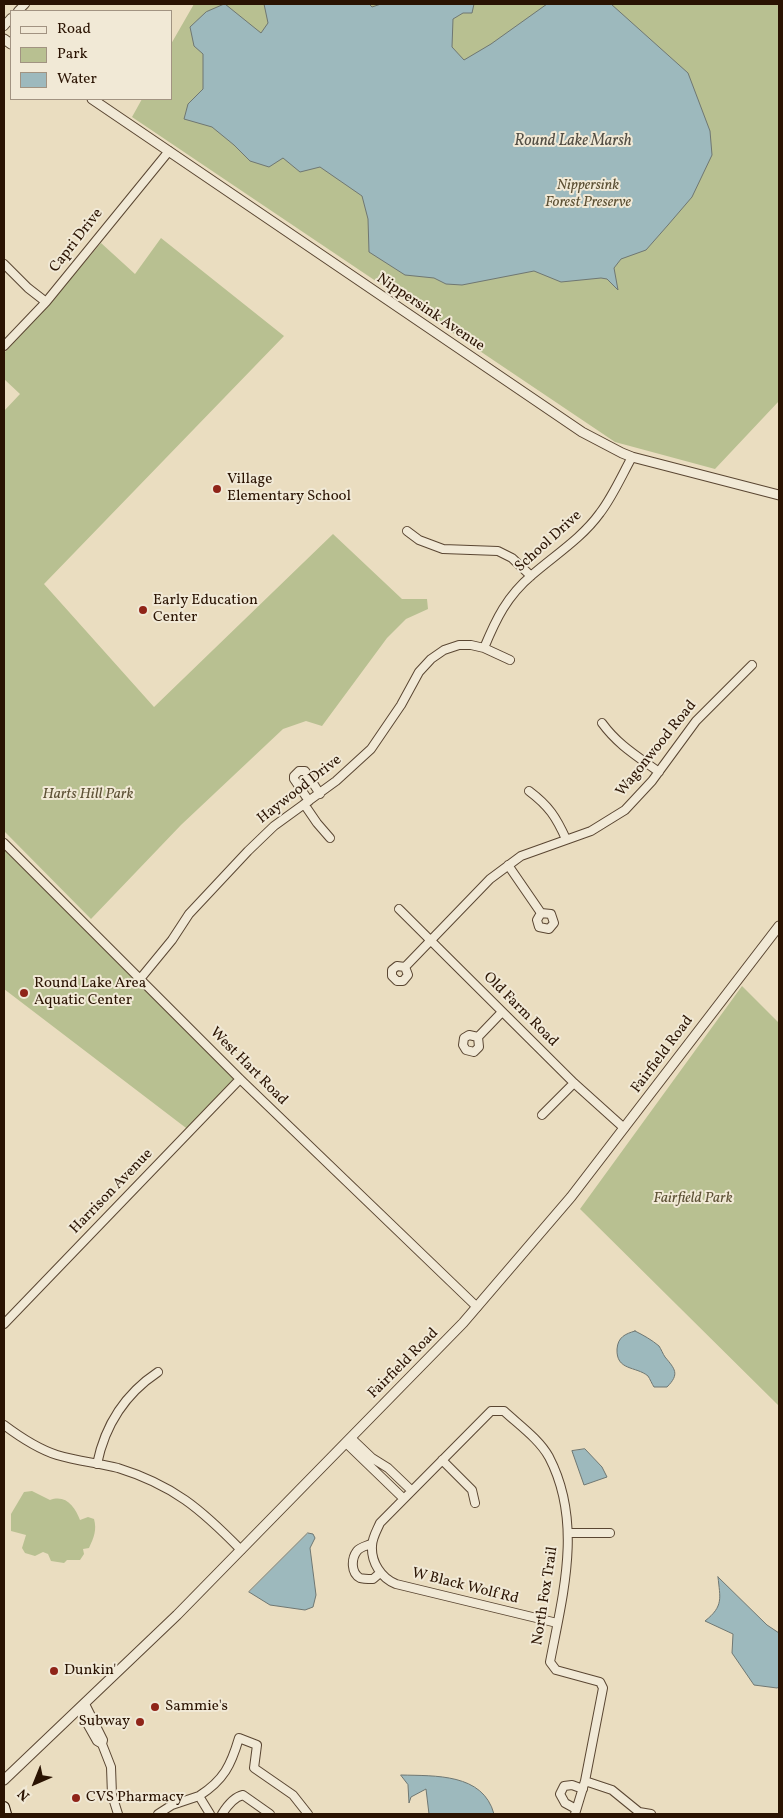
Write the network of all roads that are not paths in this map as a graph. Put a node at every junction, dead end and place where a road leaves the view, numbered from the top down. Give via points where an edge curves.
1 (93, 100) edge
2 (169, 151) junction
3 (4, 264) edge
4 (46, 302) junction
5 (4, 346) edge
6 (632, 457) junction
7 (779, 495) edge
8 (407, 531) dead end
9 (531, 576) junction
10 (484, 648) junction
11 (510, 660) dead end
12 (752, 665) dead end
13 (602, 723) dead end
14 (659, 772) junction
15 (529, 791) dead end
16 (320, 794) junction
17 (306, 803) junction
18 (330, 838) dead end
19 (566, 839) junction
20 (4, 843) edge
21 (508, 865) junction
22 (399, 909) dead end
23 (541, 913) dead end
24 (779, 926) edge
25 (430, 940) junction
26 (405, 967) dead end
27 (140, 979) junction
28 (502, 1012) junction
29 (478, 1037) dead end
30 (240, 1078) junction
31 (574, 1083) junction
32 (542, 1115) dead end
33 (624, 1128) junction
34 (477, 1307) junction
35 (4, 1324) edge
36 (158, 1372) dead end
37 (4, 1425) edge
38 (348, 1440) junction
39 (442, 1460) junction
40 (97, 1464) junction
41 (411, 1490) junction
42 (402, 1500) junction
43 (475, 1503) dead end
44 (569, 1533) junction
45 (610, 1533) dead end
46 (371, 1544) junction
47 (241, 1550) junction
48 (380, 1573) junction
49 (558, 1623) junction
50 (82, 1706) junction
51 (4, 1780) edge
52 (584, 1785) junction
53 (199, 1796) junction
54 (4, 1806) edge
55 (575, 1812) edge
56 (6, 1814) edge
57 (118, 1814) edge
58 (158, 1814) edge
59 (210, 1814) edge
60 (222, 1814) edge
61 (270, 1814) edge
62 (308, 1814) edge
63 (651, 1814) edge

1 - 2 street, Nippersink Avenue
2 - 4 street, Capri Drive
2 - 6 street, Nippersink Avenue via 574,426
3 - 4 street
4 - 5 street, Capri Drive
6 - 7 street, Nippersink Avenue
6 - 9 street, School Drive via 600,513
8 - 9 street via 419,540 443,549 498,551 512,558
9 - 10 street, School Drive via 509,599
10 - 11 street, Haywood Drive
10 - 16 street, Haywood Drive via 459,645 431,659 419,672 371,749
12 - 14 street, Wagonwood Road via 702,715
13 - 14 street via 612,738
14 - 19 street, Wagonwood Road via 639,797 616,817 591,831
15 - 19 street via 552,811
16 - 17 street, Haywood Drive
16 - 17 street via 305,772 299,771 294,779
17 - 18 street
17 - 27 street, Haywood Drive via 274,826 215,885
19 - 21 street, Wagonwood Road via 521,856
20 - 27 street, West Hart Road
21 - 23 street
21 - 25 street, Wagonwood Road
22 - 25 street, Old Farm Road
24 - 33 street, Fairfield Road
25 - 26 street, Wagonwood Road
25 - 28 street, Old Farm Road
27 - 30 street, West Hart Road
28 - 29 street
28 - 31 street, Old Farm Road
30 - 34 street, West Hart Road
30 - 35 street, Harrison Avenue
31 - 32 street
31 - 33 street, Old Farm Road
33 - 34 street, Fairfield Road
34 - 38 street, Fairfield Road
36 - 40 street via 142,1383 114,1416 102,1442
37 - 40 street via 56,1455
38 - 41 street via 388,1468
38 - 42 street
38 - 47 street, Fairfield Road
39 - 41 street, North Fox Trail
39 - 43 street via 472,1490
39 - 44 street, North Fox Trail via 491,1411 504,1411 548,1457 564,1493
40 - 47 street via 148,1479 184,1498 201,1510
41 - 42 street, North Fox Trail
42 - 46 street, North Fox Trail via 380,1523
44 - 45 street
44 - 49 street, North Fox Trail
46 - 48 street
46 - 48 street via 356,1552 352,1564 354,1571 360,1578 373,1579
47 - 50 street, Fairfield Road
48 - 49 street, W Black Wolf Rd via 396,1584
49 - 52 street, North Fox Trail via 550,1662 556,1670 600,1682 603,1688
50 - 51 street, Fairfield Road
50 - 57 street via 103,1740
52 - 55 street, North Fox Trail
52 - 55 street, North Fox Trail via 564,1786 560,1794
52 - 63 street via 612,1790 639,1812
53 - 58 street via 172,1805
53 - 59 street
53 - 62 street via 214,1786 226,1770 239,1738 257,1745 254,1768 293,1795
54 - 56 main road
60 - 61 street via 238,1796 244,1795

